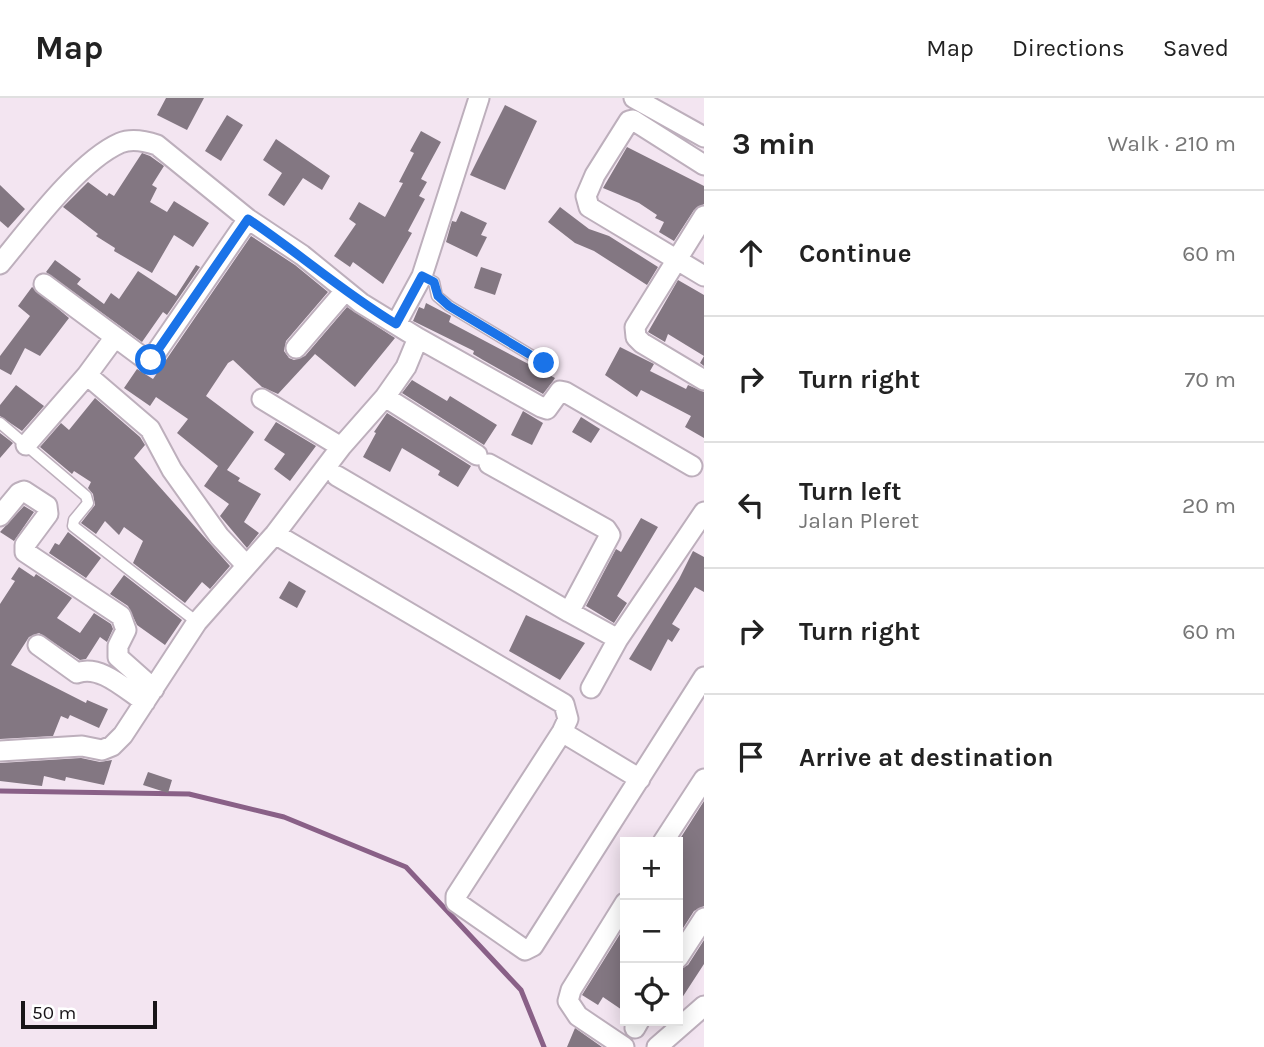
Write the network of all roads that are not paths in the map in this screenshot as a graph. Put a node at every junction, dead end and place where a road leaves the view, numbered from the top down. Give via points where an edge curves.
1 (479, 98) edge
2 (636, 98) edge
3 (703, 134) edge
4 (704, 165) edge
5 (704, 216) edge
6 (248, 219) junction
7 (677, 260) junction
8 (0, 264) edge
9 (422, 276) junction
10 (704, 276) edge
11 (44, 284) dead end
12 (345, 291) junction
13 (396, 324) junction
14 (115, 337) junction
15 (418, 338) junction
16 (296, 348) dead end
17 (544, 363) dead end
18 (87, 375) junction
19 (704, 380) edge
20 (385, 397) junction
21 (261, 399) dead end
22 (0, 422) edge
23 (26, 444) junction
24 (341, 447) junction
25 (692, 466) dead end
26 (337, 476) dead end
27 (704, 512) edge
28 (0, 516) edge
29 (275, 534) junction
30 (698, 537) edge
31 (246, 565) junction
32 (569, 612) junction
33 (197, 622) junction
34 (618, 639) junction
35 (38, 645) dead end
36 (704, 677) edge
37 (591, 688) dead end
38 (150, 696) junction
39 (562, 732) junction
40 (0, 751) edge
41 (640, 779) junction
42 (704, 779) edge
43 (666, 837) edge
44 (620, 912) edge
45 (704, 918) edge
46 (683, 950) edge
47 (704, 1006) edge
48 (624, 1047) edge
49 (657, 1047) edge

1 - 9 street
2 - 3 street
4 - 7 street via 629,121 586,196 589,207
5 - 7 street
6 - 8 street via 157,145 142,140 120,143 88,166 54,200
6 - 12 street
6 - 14 street via 151,360
7 - 10 street
7 - 19 street via 639,318 636,337
9 - 13 street
9 - 17 lane via 434,282 438,296 449,306
11 - 14 street
12 - 13 street
12 - 16 street
13 - 15 street
14 - 18 street
15 - 20 street via 407,367
15 - 25 street via 541,407 547,409 560,391 565,391
18 - 23 street
18 - 31 street via 150,429 172,470
20 - 24 street
20 - 32 street via 606,529 610,535
21 - 24 street
22 - 23 lane
23 - 33 lane via 86,496 88,503 73,526
24 - 29 street
26 - 32 street
27 - 30 street
28 - 38 street via 19,492 47,506 48,514 25,545 25,552 121,617 126,630 118,657
29 - 31 street
29 - 39 street via 564,704 568,719
30 - 34 street
31 - 33 street
32 - 34 street
33 - 38 street
34 - 37 street
35 - 38 street via 77,673 97,671
36 - 41 street
38 - 40 street via 108,749
39 - 41 street
39 - 41 street via 456,896 456,902 525,950 533,947
42 - 43 street
44 - 48 street via 570,990 568,1001 578,1016
45 - 46 street
47 - 49 street

